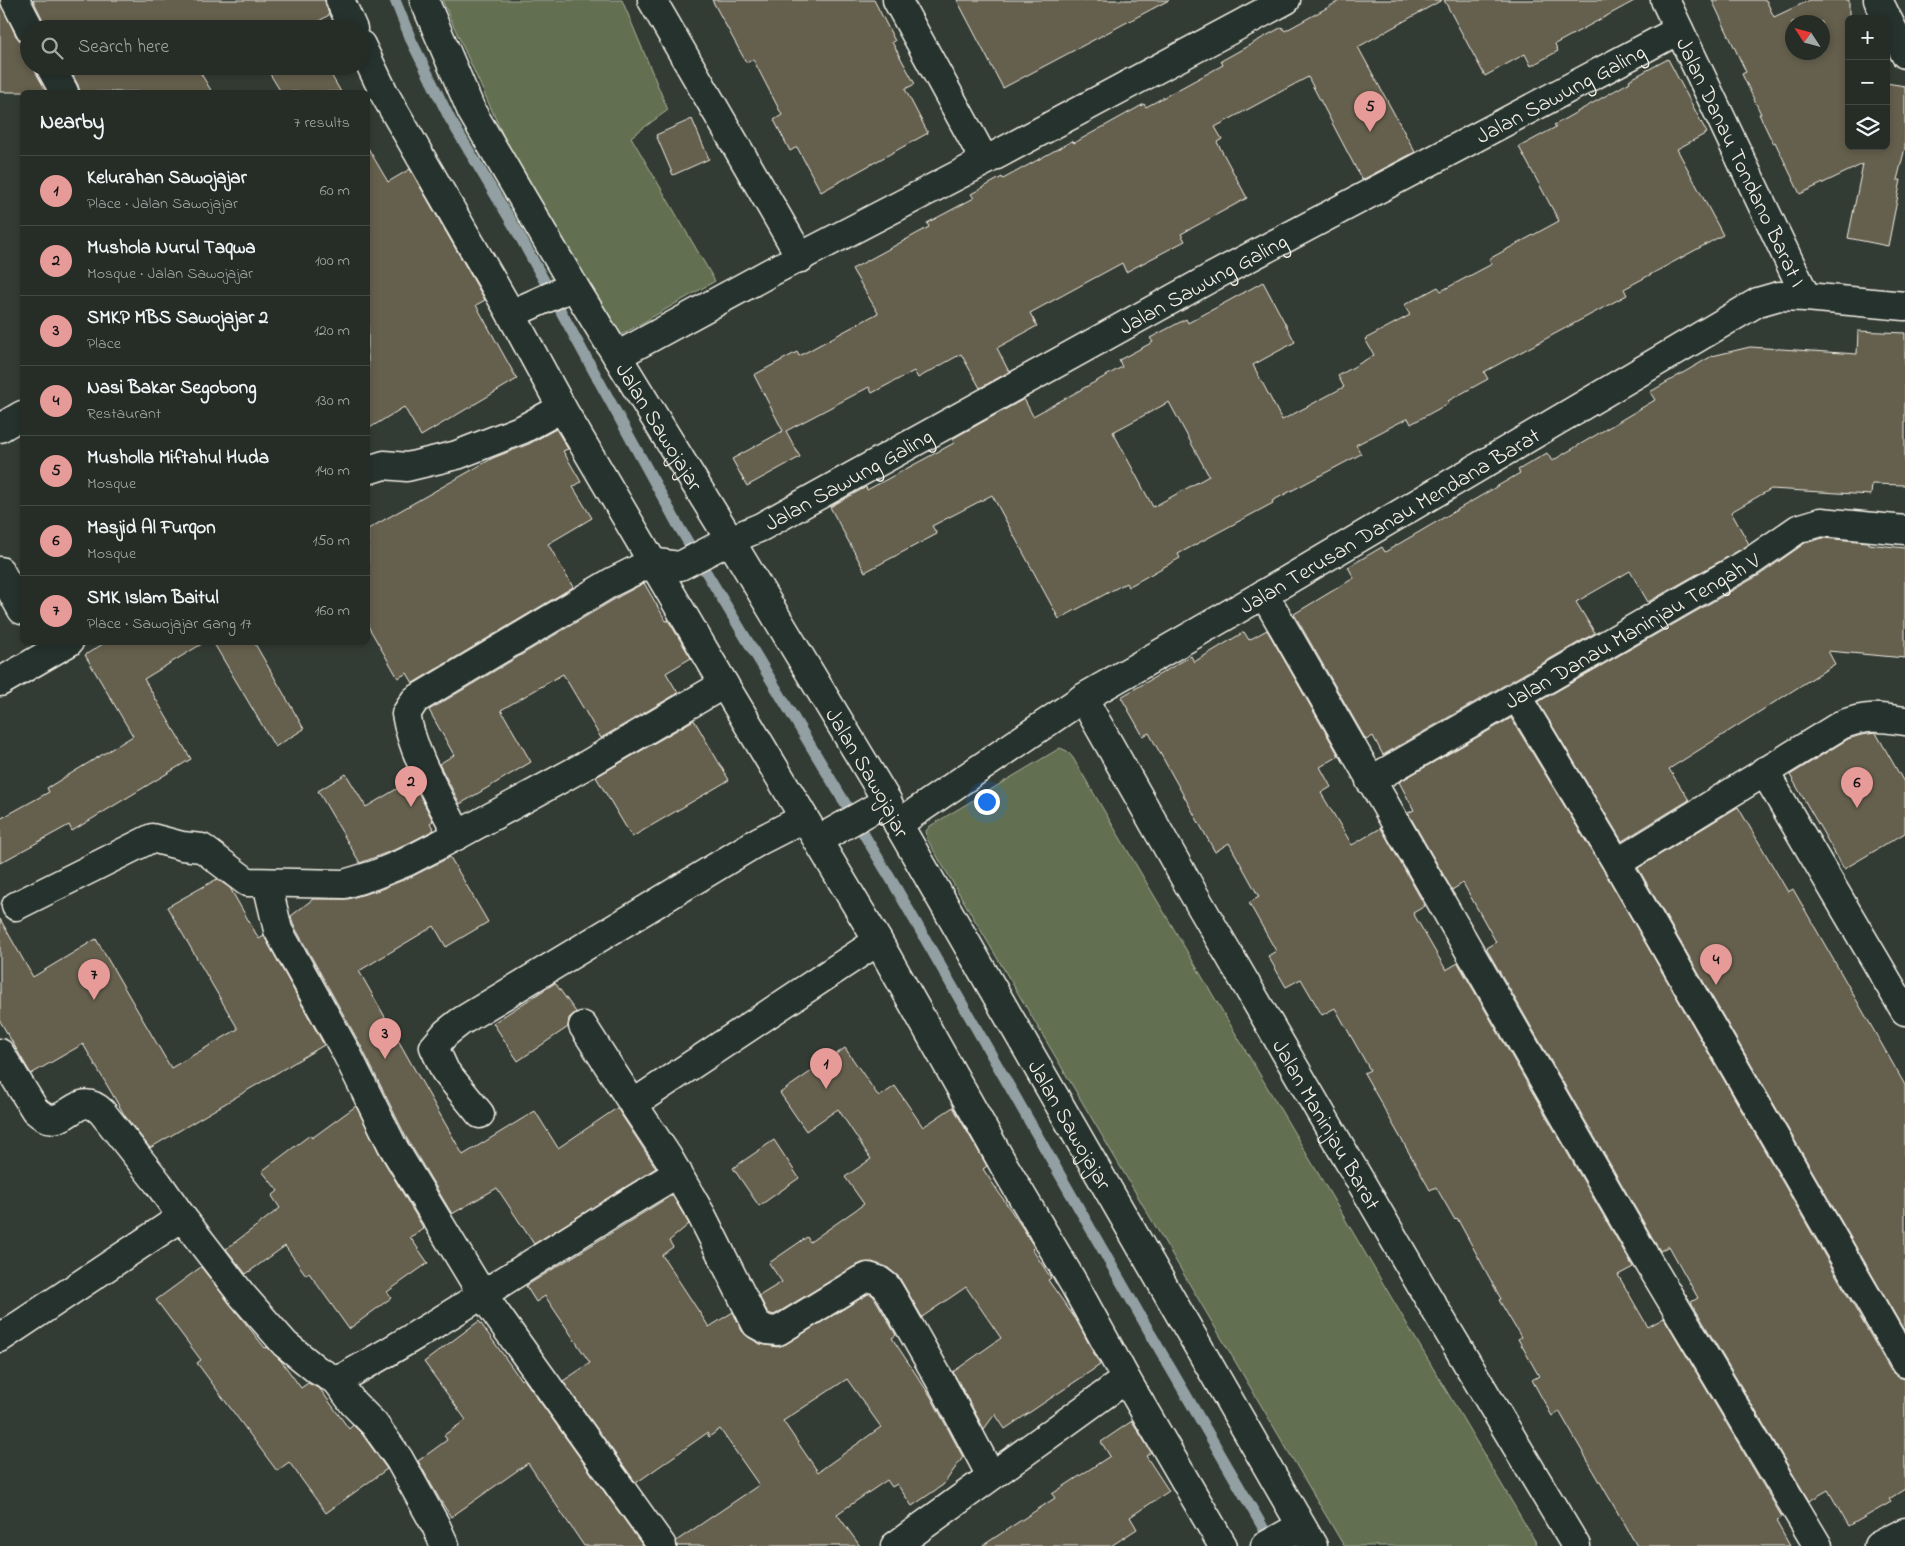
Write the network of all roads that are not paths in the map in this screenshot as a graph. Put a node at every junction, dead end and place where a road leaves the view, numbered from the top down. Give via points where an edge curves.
1 (15, 0) edge
2 (340, 0) edge
3 (424, 0) edge
4 (652, 0) edge
5 (897, 0) edge
6 (1286, 0) edge
7 (1665, 0) edge
8 (1878, 0) edge
9 (25, 20) edge
10 (349, 20) edge
11 (1679, 30) junction
12 (1905, 54) edge
13 (370, 64) edge
14 (55, 75) edge
15 (63, 90) edge
16 (985, 161) junction
17 (800, 258) junction
18 (556, 294) junction
19 (1806, 297) junction
20 (1905, 306) edge
21 (511, 314) junction
22 (617, 356) junction
23 (562, 408) junction
24 (20, 416) edge
25 (0, 428) edge
26 (370, 469) edge
27 (1905, 530) edge
28 (725, 543) junction
29 (652, 562) junction
30 (0, 571) edge
31 (1264, 594) junction
32 (20, 606) edge
33 (53, 646) edge
34 (0, 682) edge
35 (724, 684) junction
36 (1517, 697) junction
37 (1084, 698) junction
38 (1905, 721) edge
39 (1764, 771) junction
40 (1370, 781) junction
41 (892, 813) junction
42 (804, 818) junction
43 (840, 828) junction
44 (458, 835) junction
45 (1617, 863) junction
46 (257, 883) junction
47 (16, 906) dead end
48 (878, 941) junction
49 (1905, 1011) edge
50 (583, 1026) dead end
51 (0, 1053) edge
52 (633, 1104) junction
53 (480, 1114) dead end
54 (678, 1173) junction
55 (182, 1217) junction
56 (482, 1294) junction
57 (0, 1338) edge
58 (1905, 1363) edge
59 (1126, 1379) junction
60 (337, 1381) junction
61 (991, 1476) junction
62 (1905, 1532) edge
63 (1290, 1538) edge
64 (445, 1546) edge
65 (662, 1546) edge
66 (895, 1546) edge
67 (1223, 1546) edge
68 (1576, 1546) edge
69 (1818, 1546) edge
70 (1878, 1546) edge

1 - 9 street
2 - 10 street
3 - 18 street, Jalan Sawojajar
4 - 17 street
5 - 16 street
6 - 16 street
7 - 11 street, Jalan Danau Tondano Barat I
8 - 12 street
11 - 19 street, Jalan Danau Tondano Barat I
11 - 28 street, Jalan Sawung Galing via 1214,276 761,527
13 - 21 street
14 - 15 street
16 - 17 street
17 - 22 street
18 - 21 street
18 - 22 street, Jalan Sawojajar
19 - 20 street, Jalan Terusan Danau Mendana Barat
19 - 31 street, Jalan Terusan Danau Mendana Barat via 1779,296 1758,302
21 - 23 street
22 - 28 street, Jalan Sawojajar
23 - 26 street via 523,429 457,455 407,467 384,465
23 - 29 street
24 - 25 street
27 - 36 street, Jalan Danau Maninjau Tengah V via 1821,522 1798,530 1753,560
28 - 29 street, Jalan Sawung Galing via 680,566
28 - 41 street, Jalan Sawojajar
29 - 35 street
29 - 44 street via 612,582 416,700 406,714 424,766
30 - 32 street
31 - 37 street, Jalan Terusan Danau Mendana Barat
31 - 40 street
33 - 34 street
35 - 42 street
35 - 44 street
36 - 40 street, Jalan Danau Maninjau Tengah V
36 - 45 street
37 - 41 street, Jalan Terusan Danau Mendana Barat
37 - 68 street, Jalan Maninjau Barat via 1192,890
38 - 39 street via 1860,718 1827,732
39 - 45 street
39 - 49 street
40 - 69 street via 1642,1251
41 - 43 street, Jalan Terusan Danau Mendana Barat
41 - 63 street, Jalan Sawojajar
42 - 43 street
42 - 53 street via 759,841 446,1033 434,1047 445,1070
43 - 48 street
44 - 46 street via 374,876 344,884
45 - 58 street
46 - 47 street via 202,848 152,838
46 - 56 street via 278,930 347,1054 392,1144
48 - 52 street
48 - 59 street
50 - 52 street
51 - 55 street via 42,1117 54,1120 81,1104 96,1106
52 - 54 street
54 - 56 street
54 - 61 street via 752,1317 756,1324 767,1330 778,1331 868,1277 886,1286
55 - 57 street
55 - 60 street via 284,1344
56 - 60 street
56 - 65 street
59 - 61 street
59 - 67 street
60 - 64 street via 399,1459
61 - 66 street
62 - 70 street

